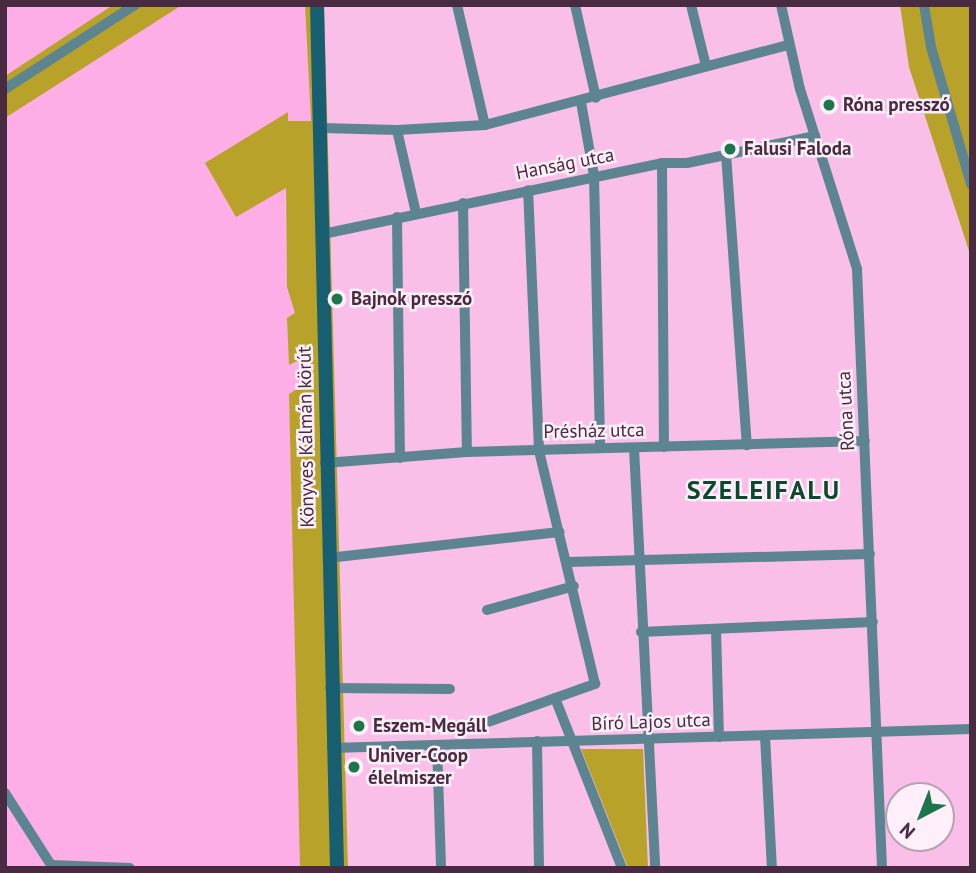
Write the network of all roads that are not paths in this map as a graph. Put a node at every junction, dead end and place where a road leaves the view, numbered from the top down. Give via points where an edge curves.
1 (135, 5) edge
2 (317, 5) edge
3 (457, 5) edge
4 (575, 5) edge
5 (691, 5) edge
6 (781, 5) edge
7 (924, 5) edge
8 (788, 45) junction
9 (706, 66) junction
10 (5, 89) edge
11 (596, 98) junction
12 (581, 102) junction
13 (485, 125) junction
14 (322, 128) junction
15 (397, 130) junction
16 (815, 136) junction
17 (726, 154) junction
18 (662, 163) junction
19 (594, 176) junction
20 (971, 184) edge
21 (528, 190) junction
22 (463, 204) junction
23 (416, 213) junction
24 (397, 217) junction
25 (323, 233) junction
26 (865, 442) junction
27 (747, 445) junction
28 (600, 447) junction
29 (664, 447) junction
30 (635, 448) junction
31 (539, 450) junction
32 (467, 452) junction
33 (400, 458) junction
34 (325, 463) junction
35 (560, 531) junction
36 (870, 554) junction
37 (328, 558) junction
38 (568, 562) junction
39 (638, 562) junction
40 (574, 586) junction
41 (487, 610) dead end
42 (873, 622) junction
43 (716, 630) junction
44 (641, 632) junction
45 (330, 688) junction
46 (450, 689) dead end
47 (555, 698) junction
48 (488, 722) dead end
49 (971, 729) edge
50 (878, 733) junction
51 (765, 736) junction
52 (646, 737) junction
53 (719, 737) junction
54 (537, 741) junction
55 (572, 742) junction
56 (437, 745) junction
57 (332, 748) junction
58 (5, 793) edge
59 (130, 868) edge
60 (337, 868) edge
61 (441, 868) edge
62 (539, 868) edge
63 (622, 868) edge
64 (655, 868) edge
65 (772, 868) edge
66 (882, 868) edge

1 - 10 street
2 - 14 street, Könyves Kálmán körút
3 - 13 street
4 - 11 street
5 - 9 street
6 - 8 street, Róna utca
7 - 20 street via 931,47
8 - 9 street
8 - 16 street, Róna utca
9 - 11 street
11 - 12 street
12 - 13 street
12 - 19 street
13 - 15 street
14 - 15 street
14 - 25 street, Könyves Kálmán körút
15 - 23 street
16 - 17 street, Hanság utca
16 - 26 street, Róna utca via 857,269
17 - 18 street, Hanság utca
17 - 27 street
18 - 19 street, Hanság utca
18 - 29 street
19 - 21 street, Hanság utca
19 - 28 street
21 - 22 street, Hanság utca
21 - 31 street
22 - 23 street, Hanság utca
22 - 32 street
23 - 24 street, Hanság utca
24 - 25 street, Hanság utca
24 - 33 street
25 - 34 street, Könyves Kálmán körút
26 - 27 street, Présház utca
26 - 36 street, Róna utca
27 - 29 street, Présház utca
28 - 30 street, Présház utca
28 - 31 street, Présház utca
29 - 30 street, Présház utca
30 - 39 street
31 - 32 street, Présház utca
31 - 35 street
32 - 33 street, Présház utca
33 - 34 street, Présház utca
34 - 37 street, Könyves Kálmán körút
35 - 37 street
35 - 38 street
36 - 39 street
36 - 42 street, Róna utca
37 - 45 street, Könyves Kálmán körút
38 - 39 street
38 - 40 street
39 - 44 street
40 - 41 street
40 - 47 street via 595,684
42 - 43 street
42 - 50 street, Róna utca
43 - 44 street
43 - 53 street
44 - 52 street
45 - 46 street
45 - 57 street, Könyves Kálmán körút
47 - 48 street
47 - 55 street
49 - 50 street, Bíró Lajos utca
50 - 51 street, Bíró Lajos utca
50 - 66 street, Róna utca
51 - 53 street, Bíró Lajos utca
51 - 65 street
52 - 53 street, Bíró Lajos utca
52 - 55 street, Bíró Lajos utca
52 - 64 street
54 - 55 street, Bíró Lajos utca
54 - 56 street, Bíró Lajos utca
54 - 62 street
55 - 63 street
56 - 57 street, Bíró Lajos utca
56 - 61 street
57 - 60 street, Könyves Kálmán körút
58 - 59 street via 51,865

